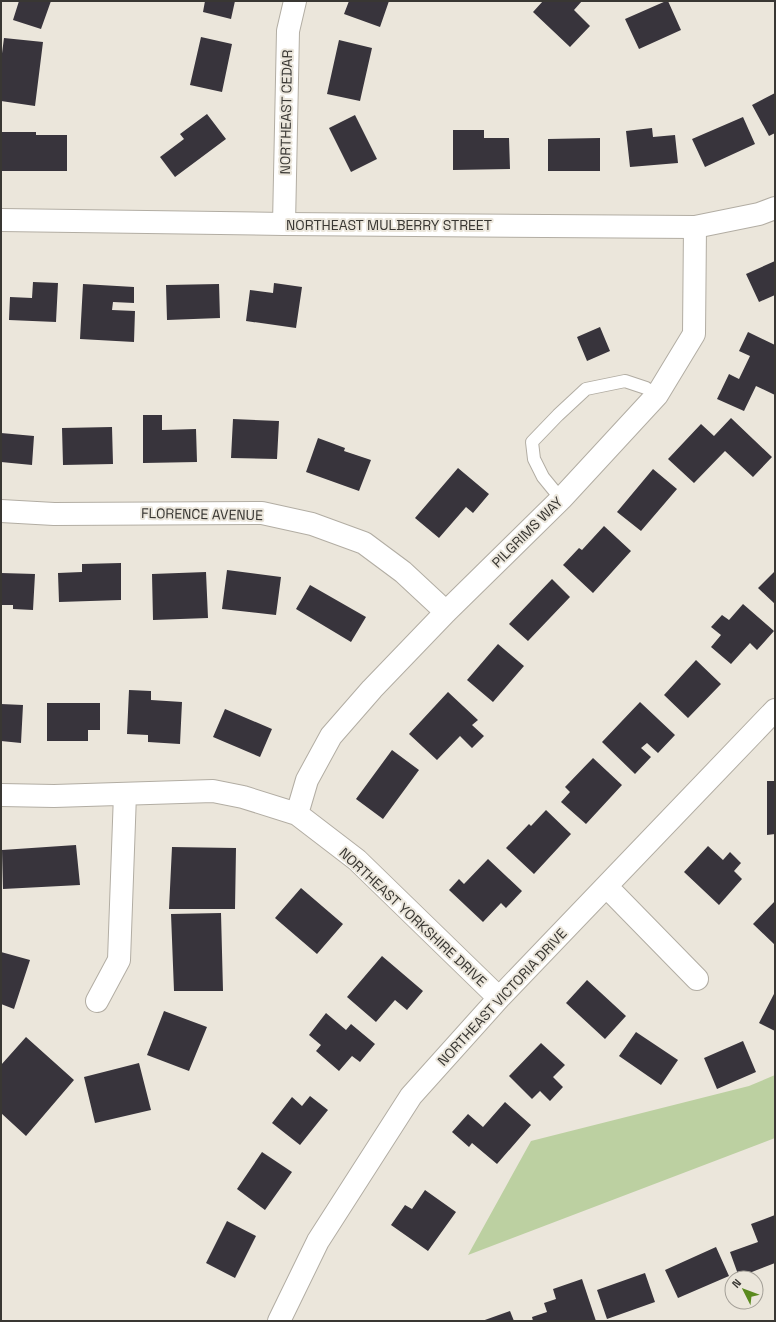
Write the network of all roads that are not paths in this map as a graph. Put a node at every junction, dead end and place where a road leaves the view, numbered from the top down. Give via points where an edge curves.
1 (295, 1) edge
2 (775, 208) edge
3 (1, 220) edge
4 (284, 224) junction
5 (695, 227) junction
6 (657, 395) junction
7 (561, 499) junction
8 (1, 512) edge
9 (446, 612) junction
10 (775, 710) edge
11 (125, 794) junction
12 (1, 795) edge
13 (297, 814) junction
14 (607, 887) junction
15 (697, 979) dead end
16 (499, 998) junction
17 (97, 1001) dead end
18 (279, 1321) edge

1 - 4 street, NORTHEAST CEDAR via 288,31
2 - 5 street, NORTHEAST MULBERRY STREET via 759,214
3 - 4 street, NORTHEAST MULBERRY STREET
4 - 5 street, NORTHEAST MULBERRY STREET
5 - 6 street, PILGRIMS WAY via 694,334
6 - 7 street, PILGRIMS WAY
6 - 7 lane via 646,388 625,381 586,389 532,442 534,459 543,477
7 - 9 street, PILGRIMS WAY
8 - 9 street, FLORENCE AVENUE via 262,513 312,524 364,543 403,572
9 - 13 street, PILGRIMS WAY via 331,736 307,780
10 - 14 street, NORTHEAST VICTORIA DRIVE
11 - 12 street, NORTHEAST YORKSHIRE DRIVE
11 - 13 street, NORTHEAST YORKSHIRE DRIVE via 213,791 243,796
11 - 17 street via 120,960
13 - 16 street, NORTHEAST YORKSHIRE DRIVE via 357,860
14 - 15 street
14 - 16 street, NORTHEAST VICTORIA DRIVE
16 - 18 street, NORTHEAST VICTORIA DRIVE via 411,1096 318,1241

